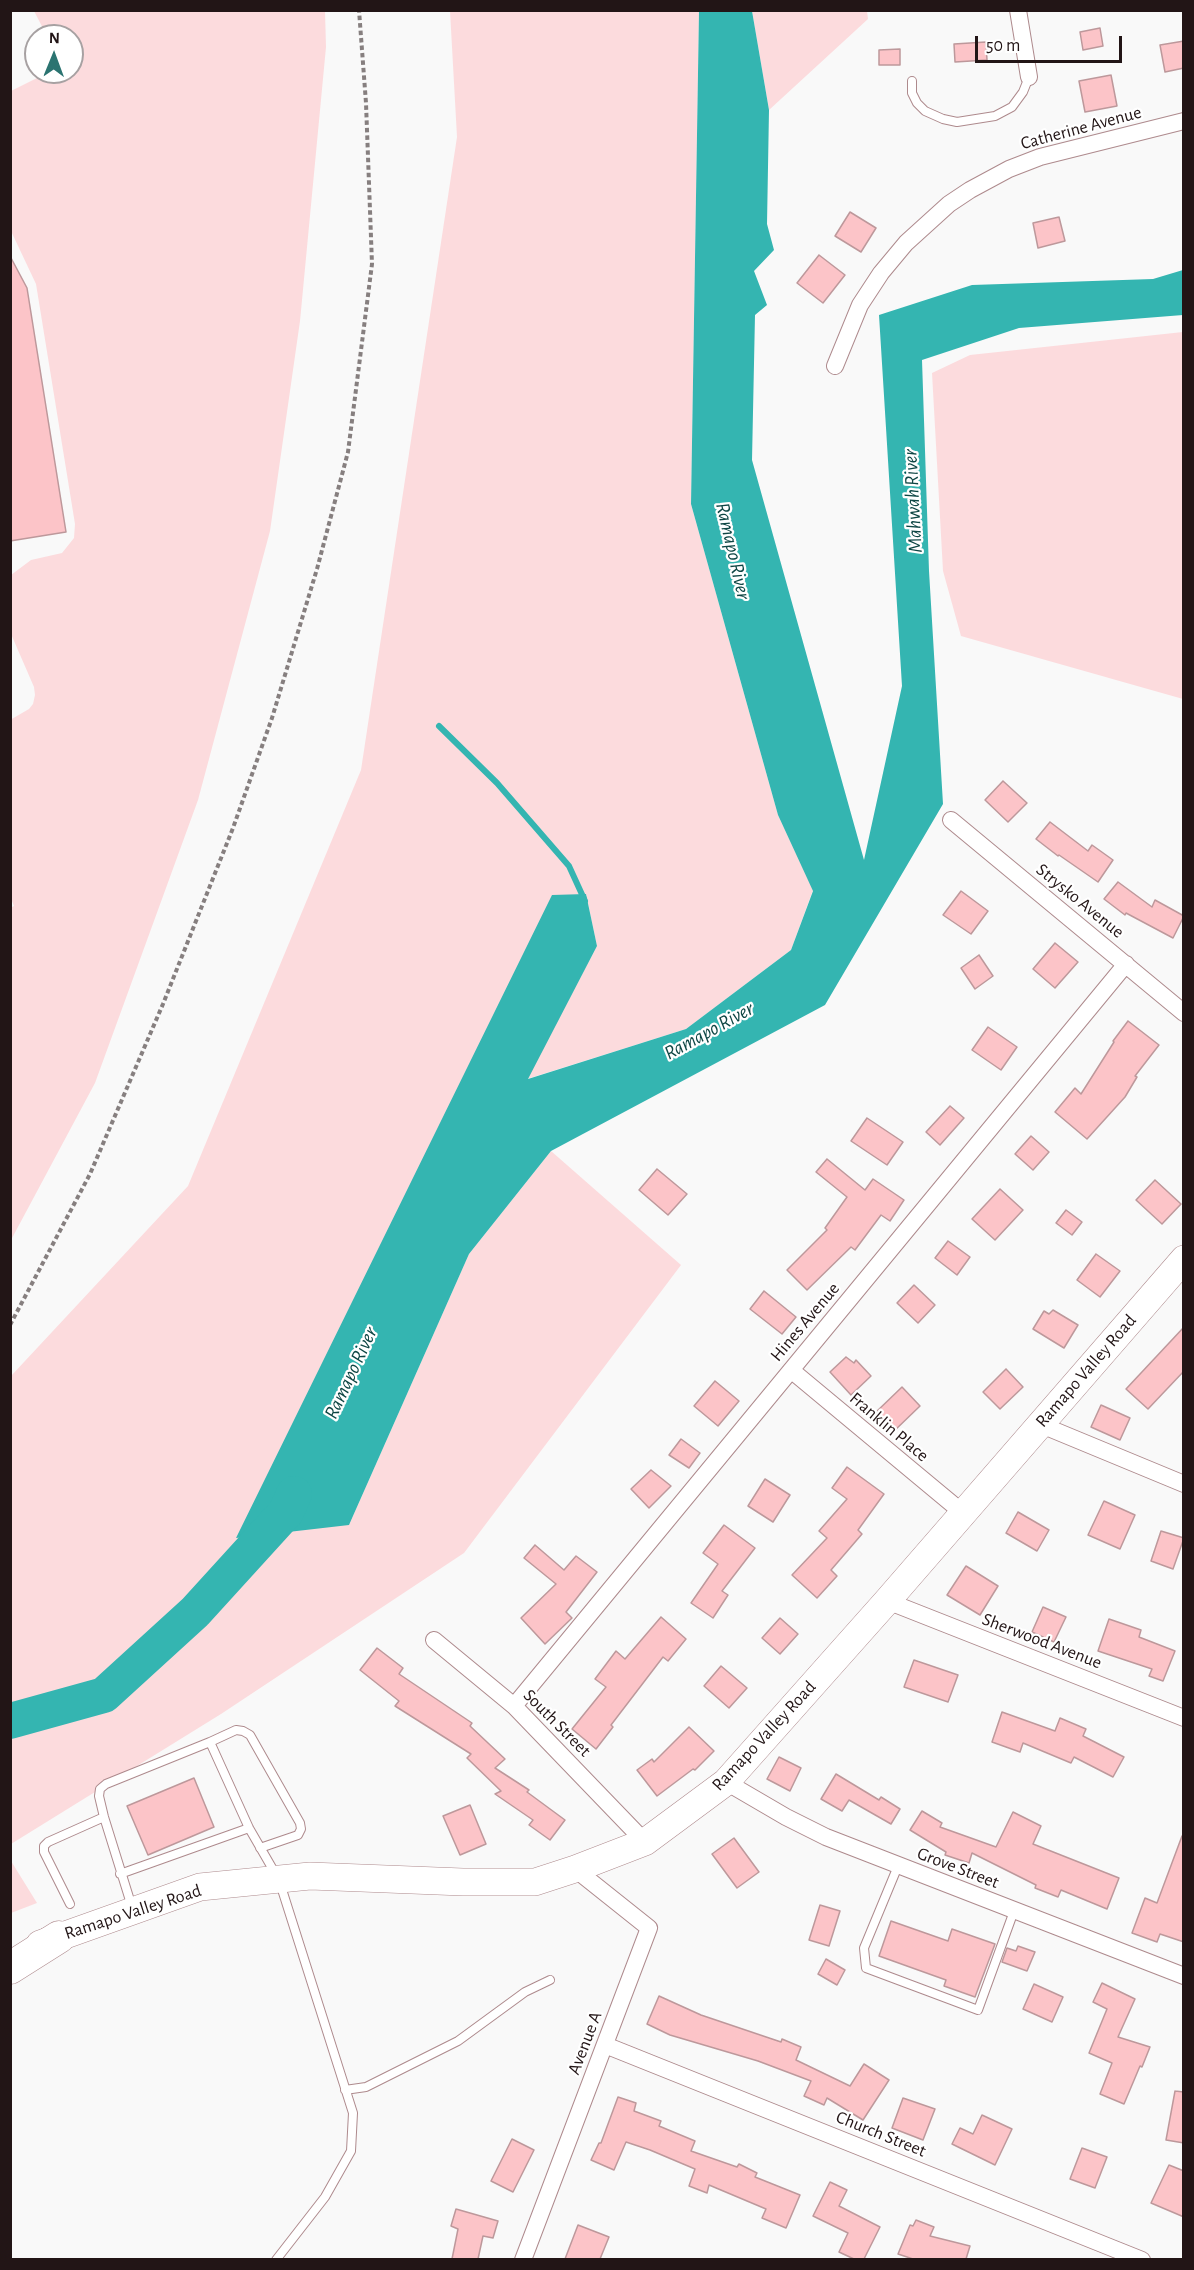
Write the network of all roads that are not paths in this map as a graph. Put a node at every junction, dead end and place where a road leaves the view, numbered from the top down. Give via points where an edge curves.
1 (1018, 10) edge
2 (1029, 77) joint
3 (912, 81) dead end
4 (1184, 122) edge
5 (835, 366) dead end
6 (951, 820) dead end
7 (1126, 964) junction
8 (1184, 1013) edge
9 (1184, 1259) edge
10 (790, 1370) junction
11 (1039, 1424) junction
12 (1184, 1484) edge
13 (963, 1513) junction
14 (887, 1601) junction
15 (434, 1640) dead end
16 (514, 1706) junction
17 (1184, 1718) edge
18 (210, 1742) junction
19 (726, 1782) junction
20 (104, 1817) junction
21 (249, 1828) junction
22 (645, 1842) junction
23 (260, 1848) junction
24 (898, 1866) junction
25 (574, 1869) junction
26 (120, 1874) junction
27 (279, 1880) junction
28 (70, 1904) dead end
29 (133, 1911) junction
30 (1014, 1911) junction
31 (58, 1937) junction
32 (10, 1956) edge
33 (10, 1968) edge
34 (1184, 1976) edge
35 (550, 1980) dead end
36 (605, 2045) junction
37 (345, 2090) junction
38 (1104, 2252) edge
39 (276, 2259) edge
40 (523, 2259) edge
41 (1142, 2259) edge

1 - 2 street
2 - 3 lane via 1011,107 995,116 957,122 925,111 912,93
4 - 5 street, Catherine Avenue via 1040,157 970,190 931,218 881,273 861,305
6 - 7 street, Strysko Avenue
7 - 8 street, Strysko Avenue
7 - 10 street, Hines Avenue
9 - 11 main road, Ramapo Valley Road
10 - 13 street, Franklin Place
10 - 16 street, Hines Avenue
11 - 12 street
11 - 13 main road, Ramapo Valley Road
13 - 14 main road, Ramapo Valley Road
14 - 17 street, Sherwood Avenue
14 - 19 main road, Ramapo Valley Road
15 - 16 street, South Street
16 - 22 street, South Street
18 - 20 lane via 106,1784 99,1796
18 - 21 lane
18 - 23 lane via 236,1730 250,1735 300,1823 298,1835
19 - 22 main road, Ramapo Valley Road
19 - 24 street, Grove Street via 826,1837
20 - 26 lane
20 - 28 lane via 44,1846
21 - 23 lane
21 - 26 lane
22 - 25 main road, Ramapo Valley Road
23 - 27 lane
24 - 30 street, Grove Street
24 - 30 lane via 864,1948 866,1968 978,2010
25 - 27 main road, Ramapo Valley Road via 535,1882 310,1876
25 - 36 street, Avenue A via 649,1928
26 - 29 lane
27 - 29 main road, Ramapo Valley Road via 200,1887
27 - 37 lane
29 - 31 main road, Ramapo Valley Road
30 - 34 street, Grove Street
31 - 32 main road, Ramapo Valley Road
31 - 33 highway
35 - 37 lane via 525,1992 458,2041 366,2087
36 - 38 street, Church Street
36 - 40 street, Avenue A
37 - 39 lane via 352,2113 351,2151 325,2196
38 - 41 street, Church Street

